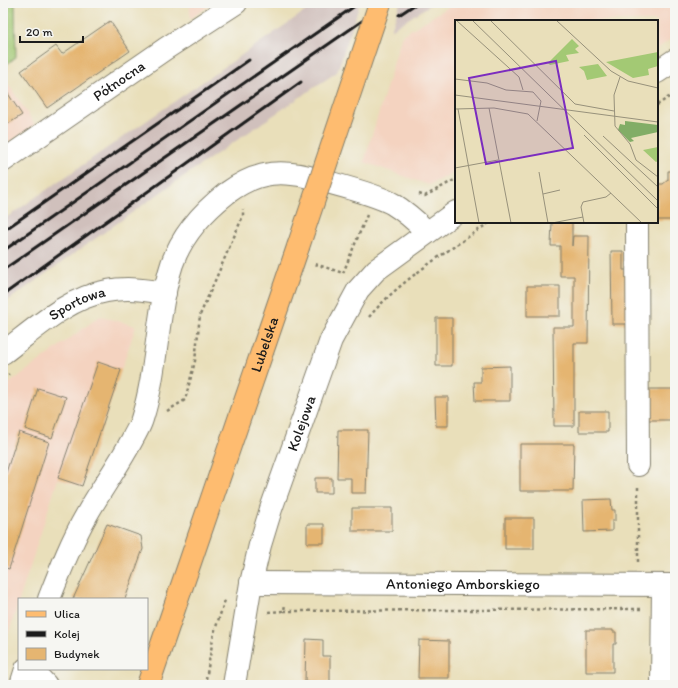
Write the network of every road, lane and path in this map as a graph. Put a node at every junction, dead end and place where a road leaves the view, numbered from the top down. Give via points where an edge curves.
1 (236, 3) edge
2 (380, 3) edge
3 (675, 60) edge
4 (658, 71) edge
5 (675, 93) edge
6 (658, 104) edge
7 (3, 161) edge
8 (455, 180) edge
9 (232, 190) junction
10 (412, 192) dead end
11 (374, 196) junction
12 (455, 213) edge
13 (489, 223) edge
14 (637, 223) edge
15 (427, 232) junction
16 (304, 254) junction
17 (343, 273) junction
18 (344, 280) dead end
19 (165, 293) junction
20 (368, 318) dead end
21 (8, 362) edge
22 (3, 378) edge
23 (166, 412) dead end
24 (638, 465) joint
25 (638, 562) dead end
26 (251, 583) junction
27 (285, 584) junction
28 (669, 585) edge
29 (49, 598) edge
30 (663, 609) junction
31 (284, 611) junction
32 (263, 612) dead end
33 (26, 670) edge
34 (32, 670) edge
35 (21, 685) edge
36 (46, 685) edge
37 (148, 685) edge
38 (234, 685) edge
39 (662, 685) edge

1 - 7 street, Północna
2 - 16 main road, Lubelska, bridge
3 - 4 street
5 - 6 path
8 - 10 path via 426,196
9 - 11 street via 252,178 278,172 306,176
9 - 19 street via 213,204 185,238 173,263
9 - 23 path via 244,211 200,315 194,361 185,400
11 - 15 street via 392,204
11 - 17 path
12 - 15 street, Kolejowa
13 - 20 path via 401,285
14 - 24 street
15 - 26 street, Kolejowa via 376,270 358,290 331,340 271,509
16 - 17 path
16 - 37 main road, Lubelska
17 - 18 path
19 - 21 street, Sportowa via 127,289 107,291 84,298 62,310
19 - 29 street via 151,383 141,421 125,453 86,516 65,557
21 - 22 path
24 - 25 path
26 - 27 street, Antoniego Amborskiego
26 - 38 street, Kolejowa
27 - 28 street, Antoniego Amborskiego
27 - 31 path
28 - 30 street
30 - 31 path
30 - 39 street
31 - 32 path
33 - 35 street
34 - 36 street

